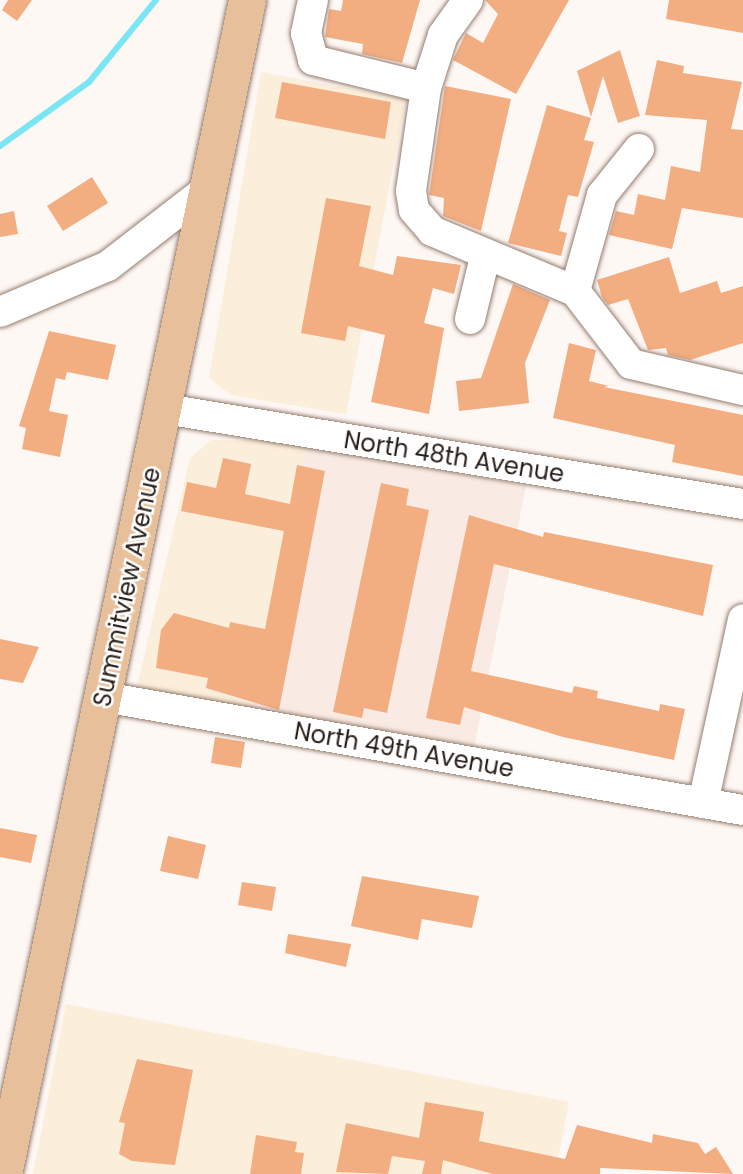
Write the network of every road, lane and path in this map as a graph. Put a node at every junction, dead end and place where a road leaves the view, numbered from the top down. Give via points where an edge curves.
1 (247, 0) edge
2 (313, 0) edge
3 (468, 0) edge
4 (426, 88) junction
5 (639, 149) dead end
6 (210, 187) junction
7 (485, 257) junction
8 (575, 291) junction
9 (0, 312) edge
10 (470, 319) dead end
11 (743, 390) edge
12 (165, 409) junction
13 (743, 504) edge
14 (743, 619) edge
15 (104, 696) junction
16 (703, 803) junction
17 (743, 810) edge
18 (3, 1174) edge

1 - 6 main road, Summitview Avenue
2 - 4 street via 306,33 313,60
3 - 4 street via 443,35
4 - 7 street via 411,191 414,210 432,231
5 - 8 street via 602,195
6 - 9 street via 108,266
6 - 12 main road, Summitview Avenue
7 - 8 street
7 - 10 street
8 - 11 street via 631,364
12 - 13 street, North 48th Avenue
12 - 15 main road, Summitview Avenue
14 - 16 street
15 - 16 street, North 49th Avenue
15 - 18 main road, Summitview Avenue
16 - 17 street, North 49th Avenue

